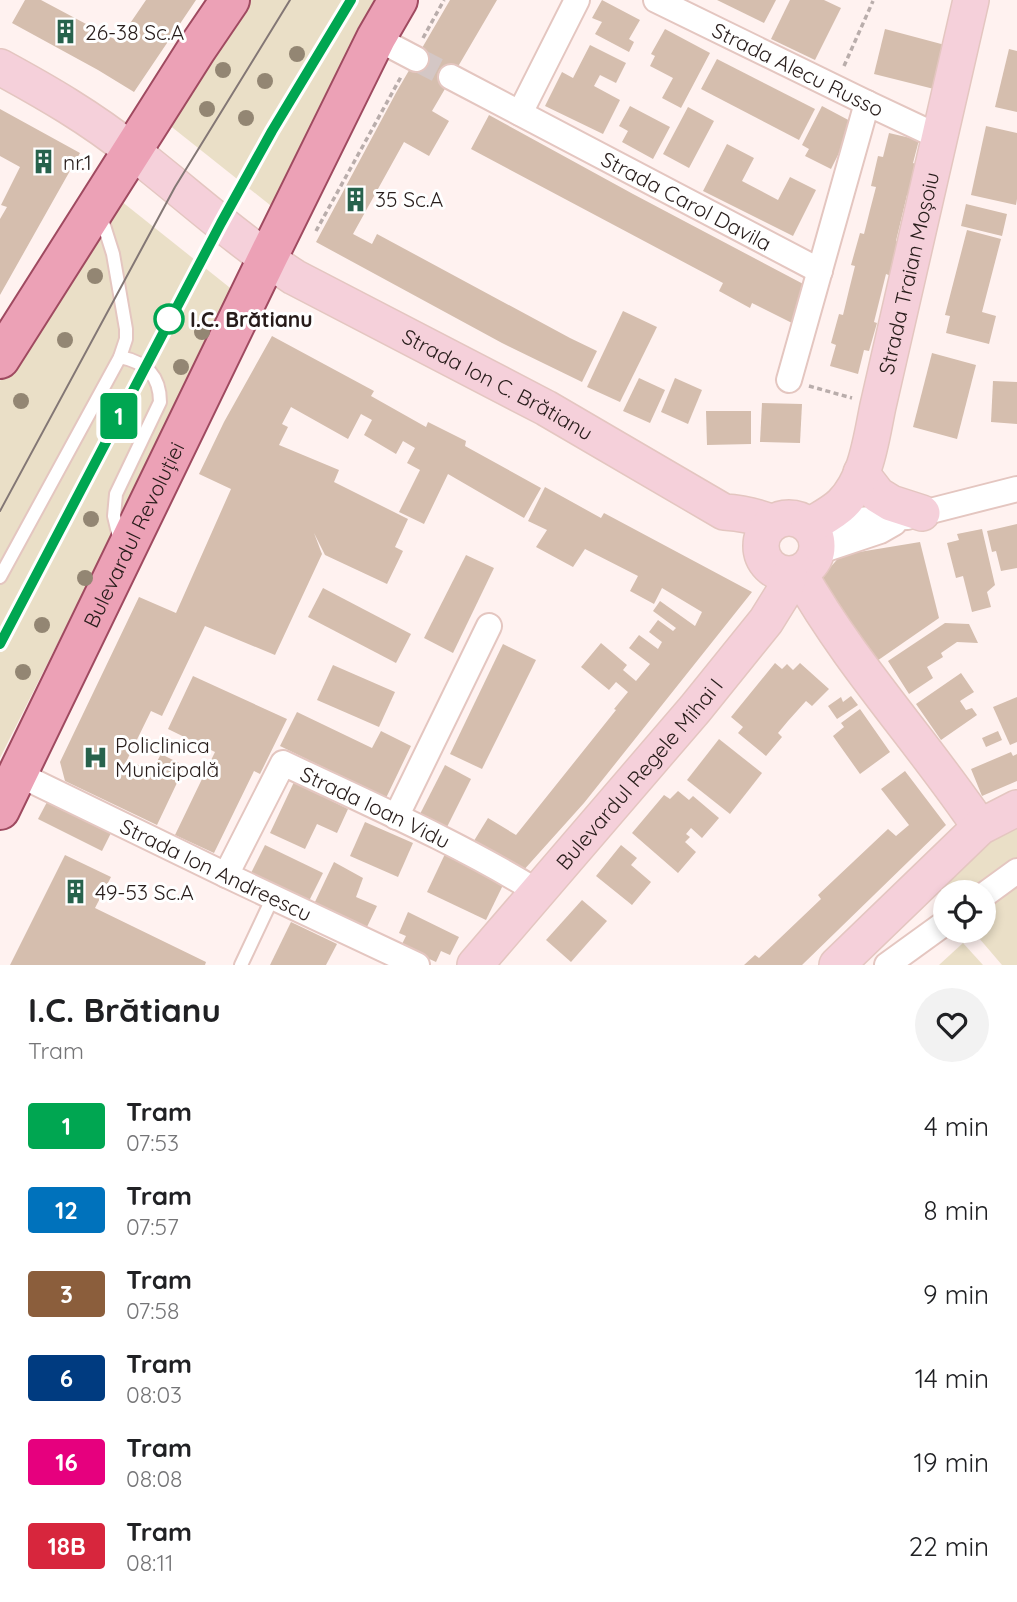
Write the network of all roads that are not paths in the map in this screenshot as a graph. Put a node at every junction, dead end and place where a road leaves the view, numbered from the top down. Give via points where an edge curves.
1 (229, 0) edge
2 (398, 0) edge
3 (578, 0) edge
4 (656, 0) edge
5 (971, 0) edge
6 (376, 38) junction
7 (414, 58) tunnel mouth
8 (0, 67) edge
9 (452, 77) tunnel mouth
10 (867, 103) junction
11 (520, 113) junction
12 (939, 136) junction
13 (132, 151) junction
14 (97, 206) junction
15 (267, 259) junction
16 (820, 271) junction
17 (120, 357) junction
18 (0, 359) edge
19 (789, 380) road end
20 (861, 473) junction
21 (1017, 489) edge
22 (915, 515) junction
23 (767, 537) junction
24 (805, 551) junction
25 (124, 554) junction
26 (0, 577) edge
27 (489, 626) dead end
28 (18, 774) junction
29 (1017, 808) edge
30 (0, 810) edge
31 (396, 817) junction
32 (980, 827) junction
33 (1017, 872) edge
34 (226, 875) junction
35 (996, 887) edge
36 (538, 892) junction
37 (273, 897) junction
38 (933, 932) edge
39 (241, 965) edge
40 (417, 965) edge
41 (475, 965) edge
42 (837, 965) edge
43 (887, 965) edge

1 - 13 main road
2 - 6 main road, Bulevardul Revoluției
3 - 11 street
4 - 10 street, Strada Alecu Russo
5 - 12 street, Strada Traian Moșoiu
6 - 7 street
6 - 15 main road, Bulevardul Revoluției
8 - 13 street
9 - 11 street, Strada Carol Davila
10 - 12 street, Strada Alecu Russo
10 - 16 street
11 - 16 street, Strada Carol Davila
12 - 20 street, Strada Traian Moșoiu
13 - 14 main road
13 - 15 street
14 - 17 lane via 113,254 122,305 126,339
14 - 18 main road
15 - 23 street, Strada Ion C. Brătianu via 546,408 724,512 758,516
15 - 25 main road, Bulevardul Revoluției
16 - 19 street
17 - 25 lane via 138,362 152,373 160,391 160,402 116,494 114,516
17 - 26 lane
20 - 22 street via 878,495
20 - 24 street, Strada Traian Moșoiu
21 - 22 street
22 - 24 street via 880,531
23 - 24 street via 785,518 798,519
23 - 24 street via 766,563 776,572
24 - 32 street via 820,610
24 - 36 street, Bulevardul Regele Mihai I via 766,621
25 - 28 main road, Bulevardul Revoluției
27 - 31 street
28 - 30 main road, Bulevardul Revoluției
28 - 34 street, Strada Ion Andreescu
29 - 32 street
31 - 34 street, Strada Ioan Vidu via 283,763
31 - 36 street, Strada Ioan Vidu
32 - 42 street
33 - 35 street
34 - 37 street, Strada Ion Andreescu
36 - 41 street, Bulevardul Regele Mihai I
37 - 39 lane
37 - 40 street, Strada Ion Andreescu
38 - 43 street

